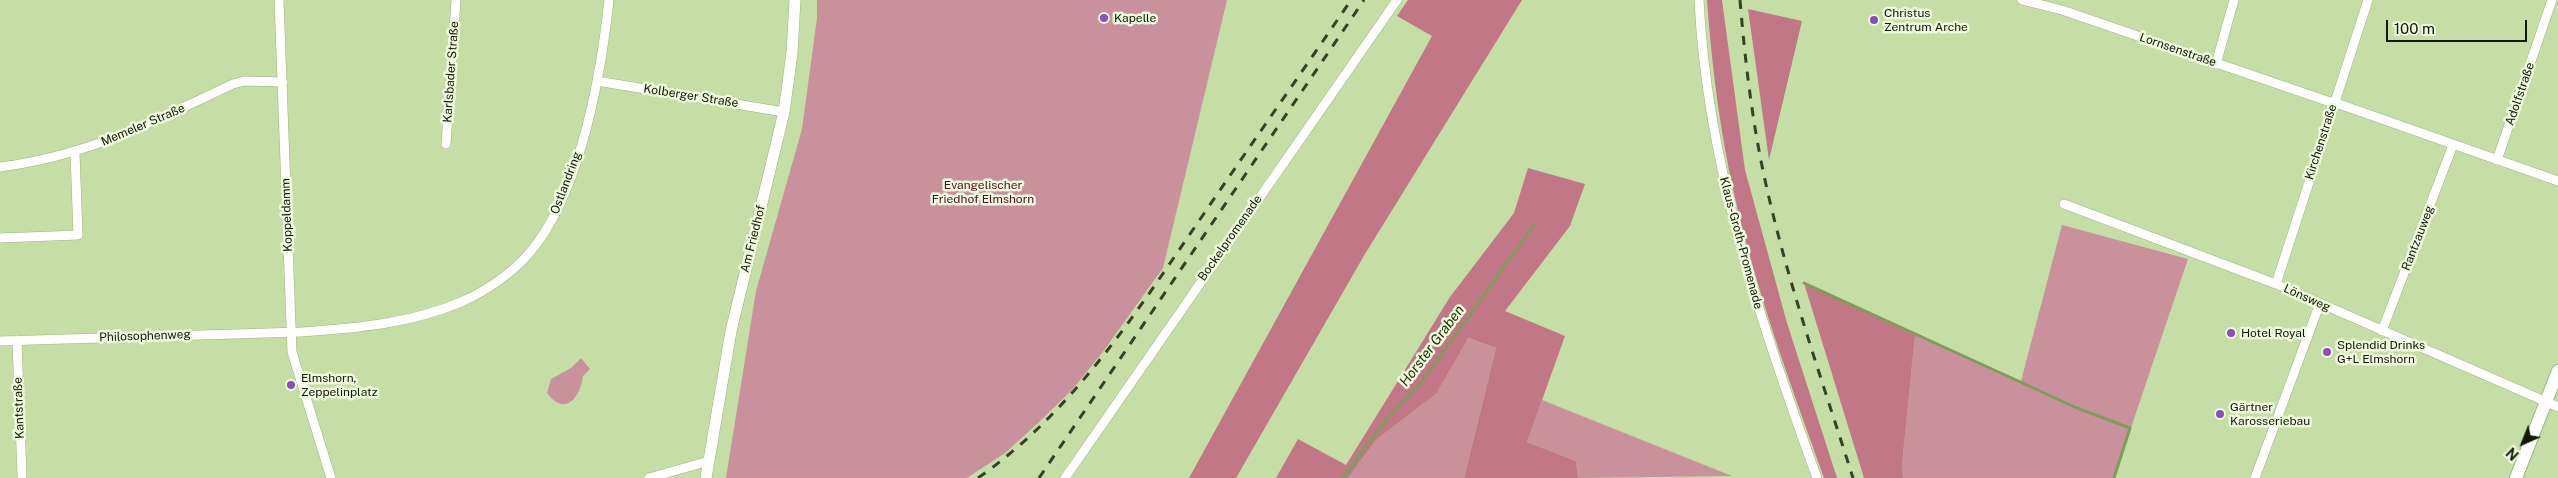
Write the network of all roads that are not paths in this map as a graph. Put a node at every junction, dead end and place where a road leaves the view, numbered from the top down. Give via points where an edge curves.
1 (279, 0) edge
2 (456, 0) edge
3 (609, 0) edge
4 (795, 0) edge
5 (1397, 0) edge
6 (1699, 0) edge
7 (2022, 0) edge
8 (2064, 0) edge
9 (2234, 0) edge
10 (2368, 0) edge
11 (2552, 0) edge
12 (2062, 10) junction
13 (2216, 64) junction
14 (597, 81) junction
15 (283, 82) junction
16 (2336, 103) junction
17 (784, 112) junction
18 (446, 144) dead end
19 (2453, 145) junction
20 (75, 153) junction
21 (2497, 160) junction
22 (0, 168) edge
23 (2558, 181) edge
24 (2064, 204) dead end
25 (0, 238) edge
26 (2276, 284) junction
27 (2320, 304) junction
28 (2382, 331) junction
29 (290, 332) junction
30 (17, 340) junction
31 (0, 341) edge
32 (2558, 371) edge
33 (2546, 401) junction
34 (2558, 407) edge
35 (709, 460) junction
36 (22, 476) dead end
37 (331, 478) edge
38 (649, 478) edge
39 (706, 478) edge
40 (1065, 478) edge
41 (1817, 478) edge
42 (2255, 478) edge
43 (2516, 478) edge

1 - 15 street, Koppeldamm
2 - 18 street, Karlsbader Straße
3 - 14 street, Ostlandring
4 - 17 street, Am Friedhof
5 - 40 street, Bockelpromenade
6 - 41 street, Klaus-Groth-Promenade via 1721,172 1760,313
7 - 12 street, Lornsenstraße
8 - 12 street
9 - 13 street
10 - 16 street, Kirchenstraße
11 - 21 street, Adolfstraße
12 - 13 street, Lornsenstraße
13 - 16 street, Lornsenstraße
14 - 17 street, Kolberger Straße
14 - 29 street, Ostlandring via 577,158 557,210 537,243 509,272 462,302 411,319 351,328
15 - 20 street, Memeler Straße via 244,81 233,84 147,125
15 - 29 street, Koppeldamm
16 - 19 street, Lornsenstraße
16 - 26 street, Kirchenstraße
17 - 35 street, Am Friedhof via 731,331
19 - 21 street, Lornsenstraße
19 - 28 street, Rantzauweg
20 - 22 street, Memeler Straße
20 - 25 street via 78,235
21 - 23 street, Lornsenstraße
24 - 26 street, Lönsweg
26 - 27 street, Lönsweg
27 - 28 street, Lönsweg
27 - 42 street
28 - 33 street, Lönsweg
29 - 30 street, Philosophenweg
29 - 37 street, Koppeldamm via 292,352
30 - 31 street, Philosophenweg
30 - 36 street, Kantstraße
32 - 33 main road
33 - 34 street, Lönsweg
33 - 43 main road
35 - 38 street
35 - 39 street, Am Friedhof

